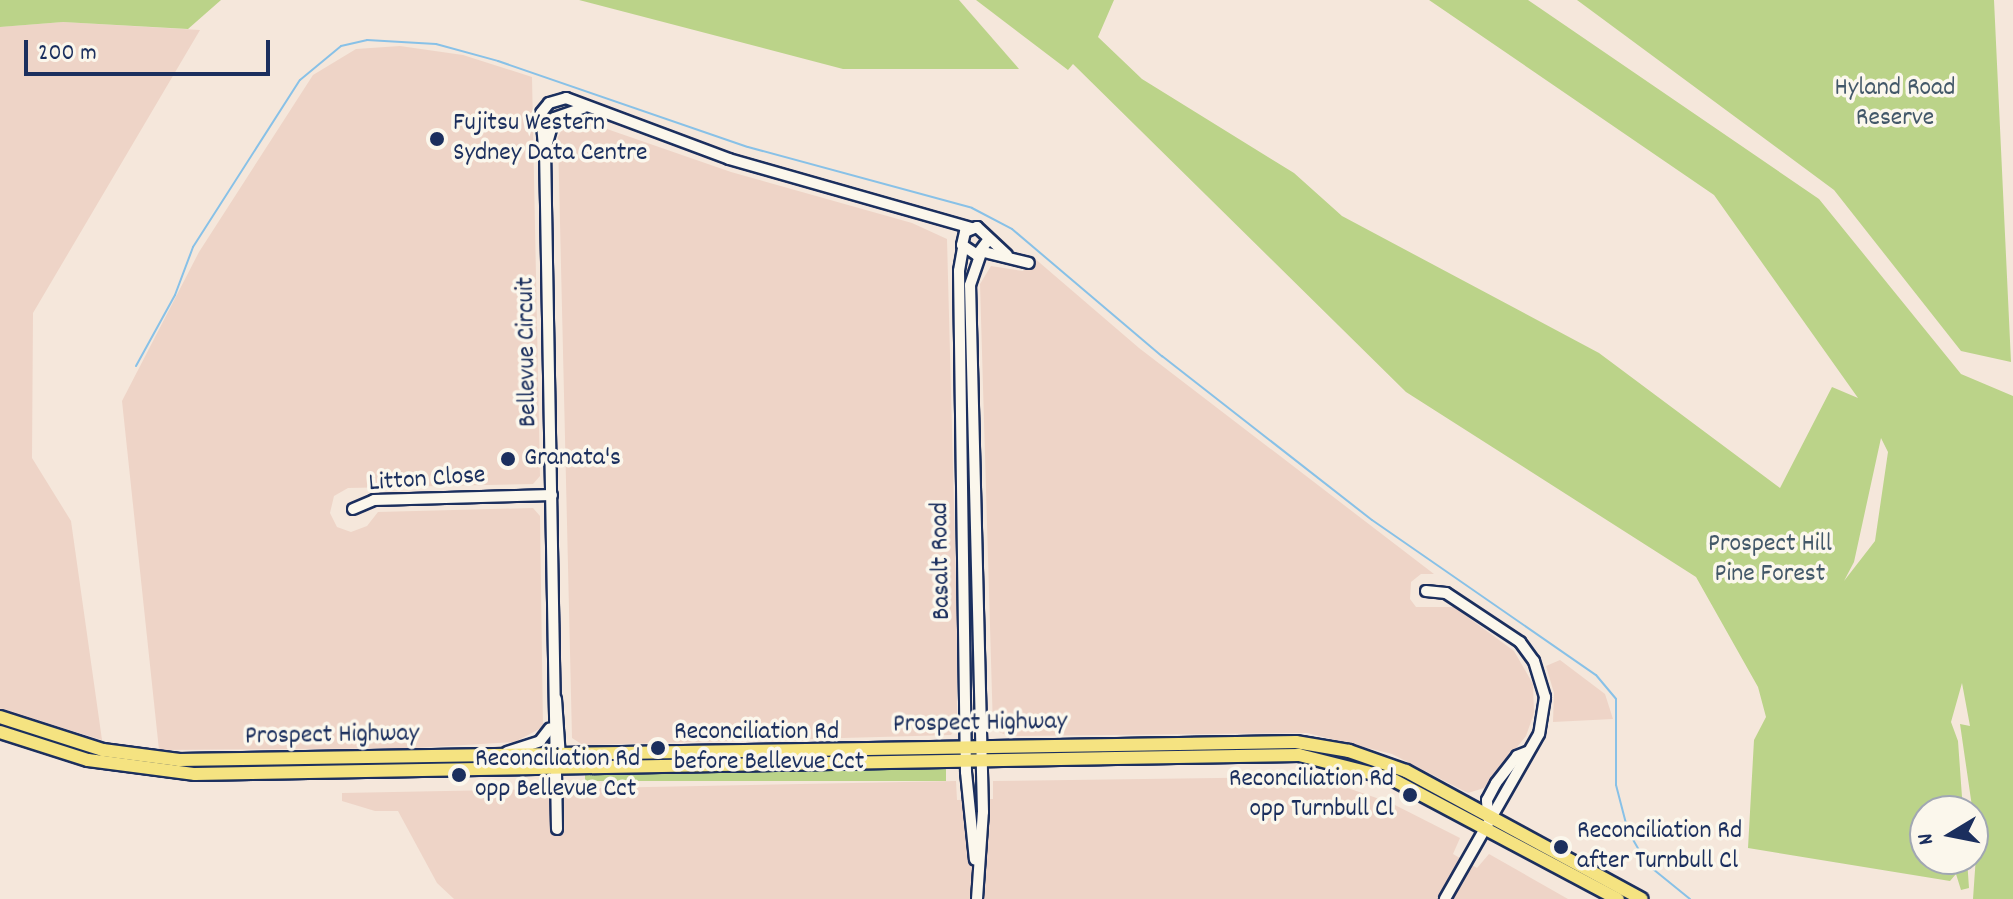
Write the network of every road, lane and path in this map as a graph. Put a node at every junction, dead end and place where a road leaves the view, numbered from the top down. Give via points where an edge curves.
1 (948, 224) junction
2 (972, 228) junction
3 (989, 239) junction
4 (963, 246) junction
5 (983, 252) junction
6 (1007, 255) junction
7 (1029, 263) dead end
8 (552, 495) junction
9 (353, 509) dead end
10 (970, 567) junction
11 (1426, 591) dead end
12 (556, 697) junction
13 (0, 717) edge
14 (552, 722) junction
15 (0, 732) edge
16 (966, 753) junction
17 (982, 753) junction
18 (497, 755) junction
19 (557, 758) junction
20 (1486, 821) junction
21 (557, 829) dead end
22 (977, 874) junction
23 (977, 899) edge
24 (1445, 899) edge
25 (1618, 899) edge
26 (1642, 899) edge

1 - 2 street, Bellevue Circuit
1 - 4 street
1 - 8 street, Bellevue Circuit via 729,159 583,108 554,118 545,150
2 - 3 street via 985,231
2 - 4 street via 965,232
3 - 5 street
3 - 6 street
4 - 5 street
4 - 10 street, Basalt Road via 959,271
5 - 6 street
5 - 10 street, Basalt Road via 970,285
6 - 7 street
8 - 9 street, Litton Close via 374,500
8 - 12 street, Bellevue Circuit
10 - 16 street, Basalt Road
10 - 17 street, Basalt Road
11 - 20 street via 1446,593 1507,631 1543,680 1545,716 1527,752 1517,756 1496,783 1487,800
12 - 14 street, Bellevue Circuit
12 - 19 street, Bellevue Circuit
13 - 18 main road, Prospect Highway via 103,750 166,759
14 - 18 street via 540,741
14 - 19 street, Bellevue Circuit
15 - 19 main road, Prospect Highway via 88,760 195,774
16 - 17 main road, Prospect Highway
16 - 19 main road, Prospect Highway
16 - 22 street, Basalt Road via 967,815
17 - 20 main road, Prospect Highway via 1313,744 1396,766
17 - 22 street, Basalt Road
18 - 19 main road, Prospect Highway
19 - 21 street
20 - 24 street
20 - 25 main road, Prospect Highway
20 - 26 main road, Prospect Highway
22 - 23 street, Basalt Road

